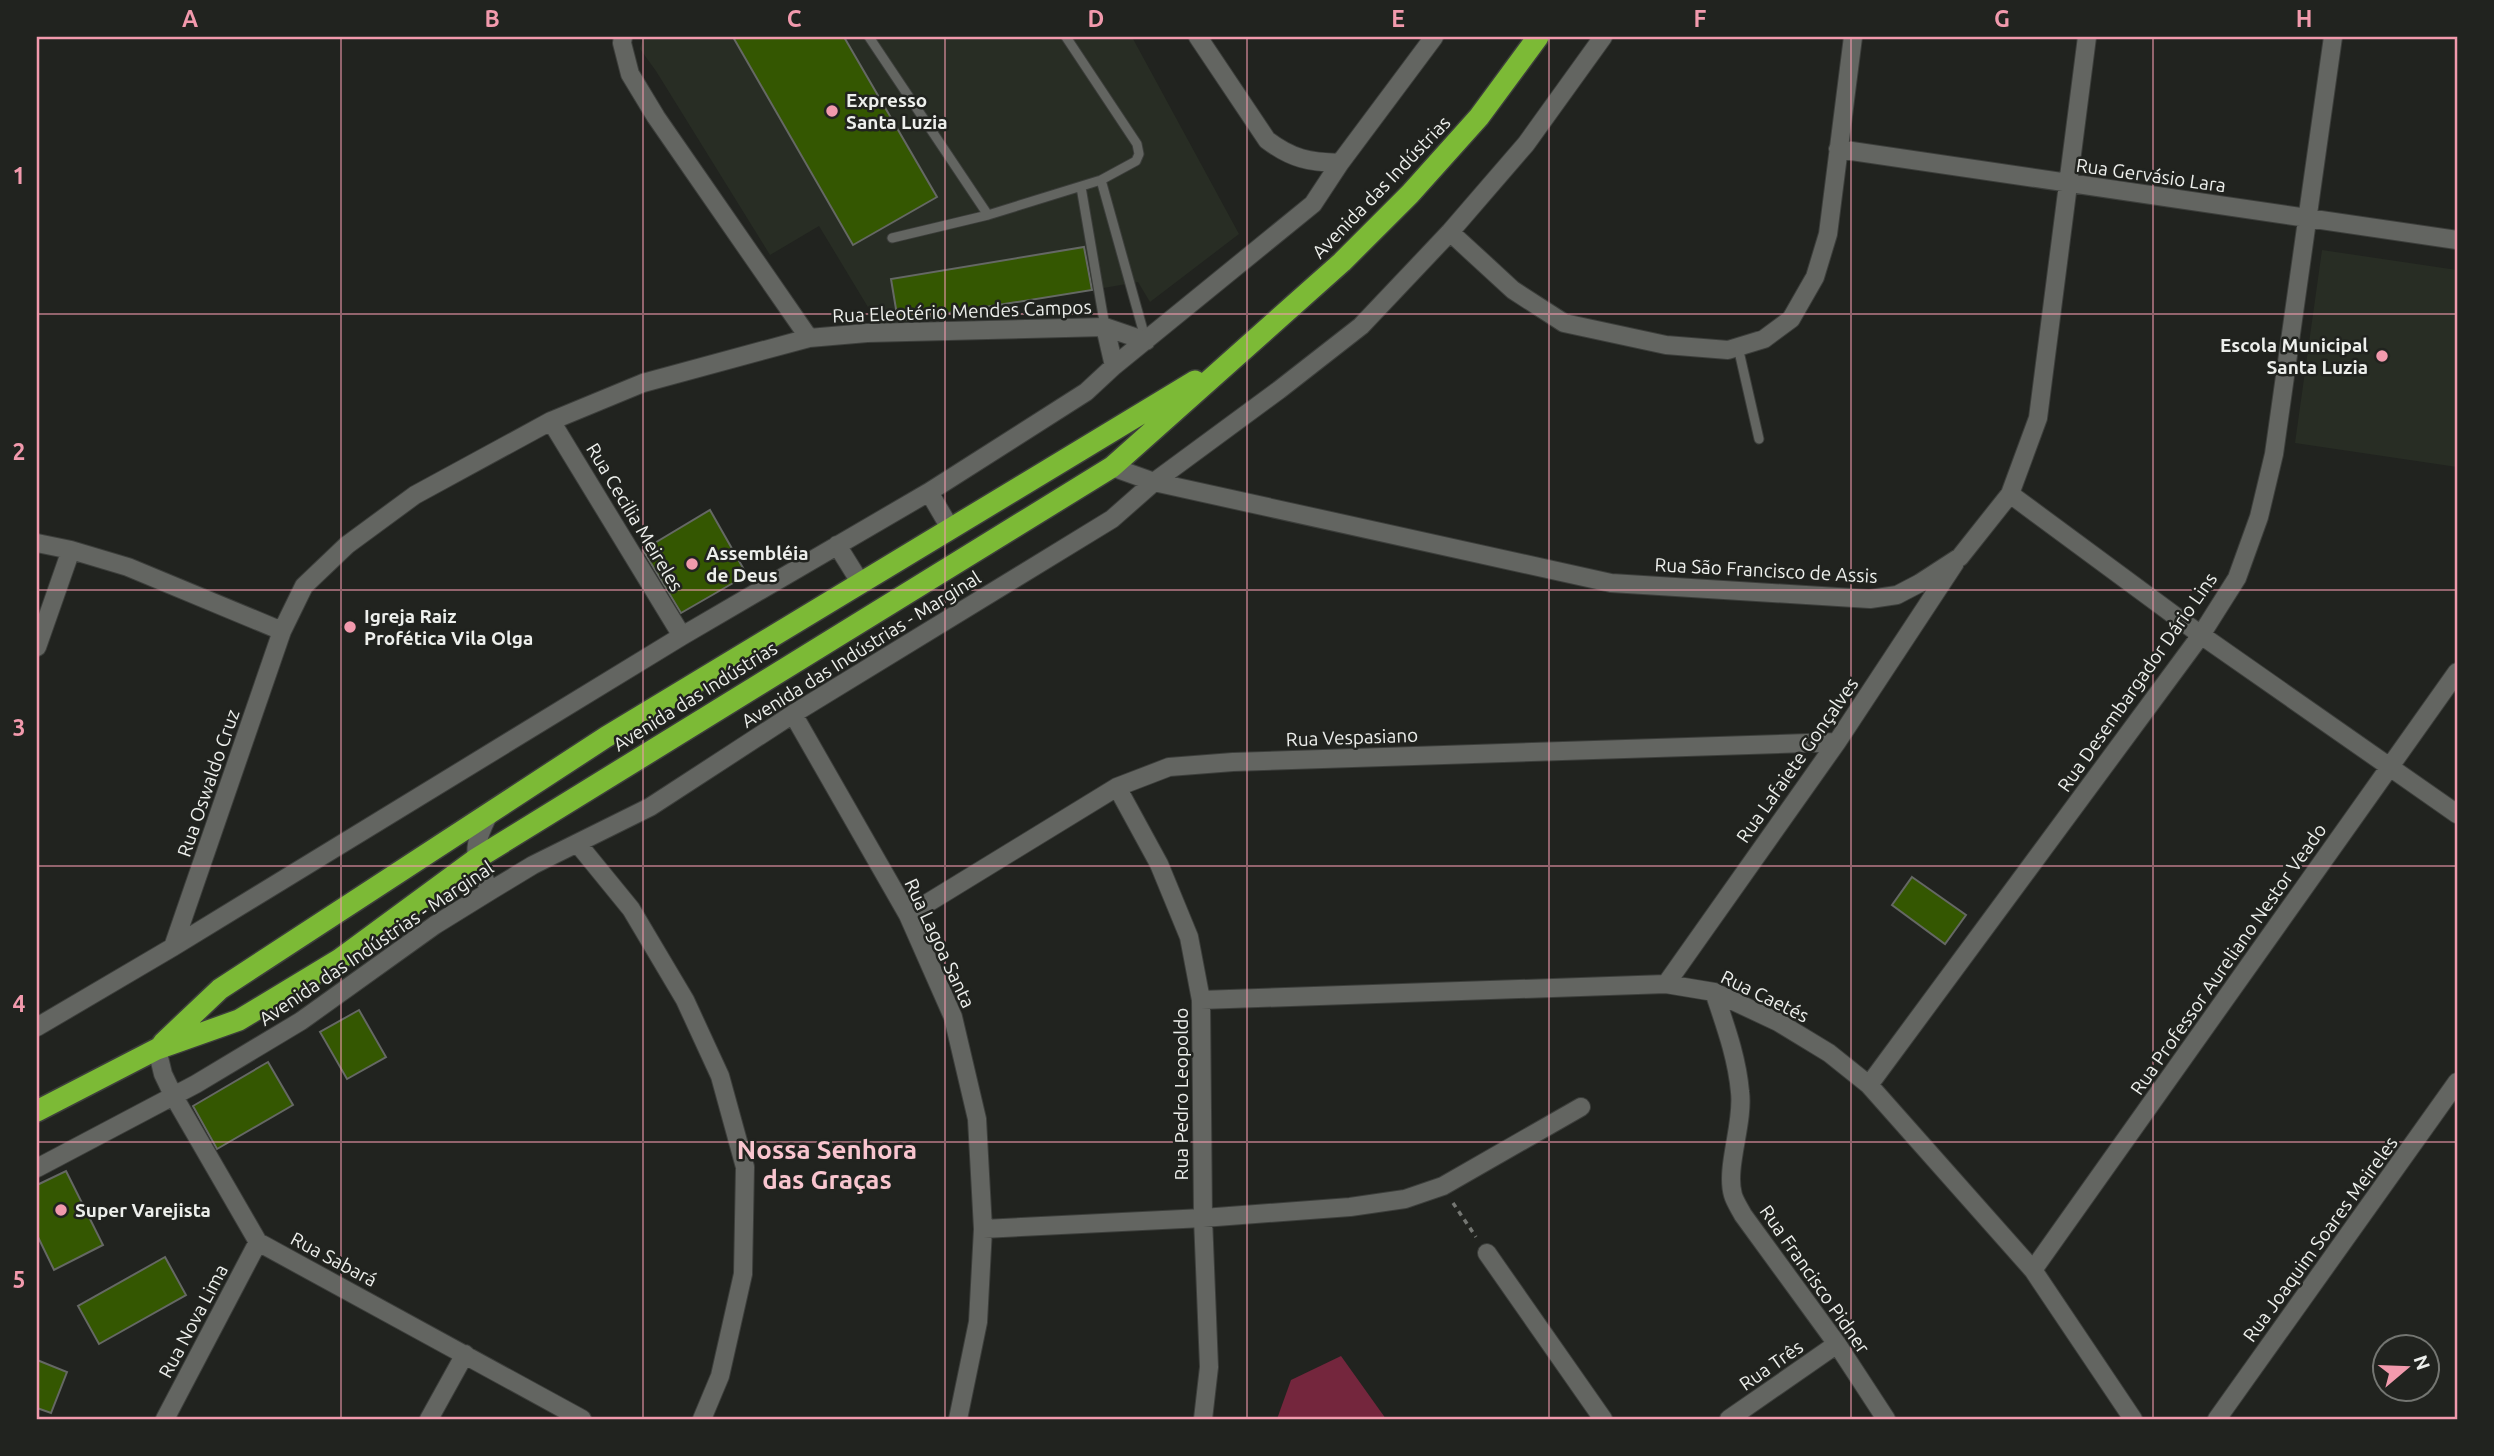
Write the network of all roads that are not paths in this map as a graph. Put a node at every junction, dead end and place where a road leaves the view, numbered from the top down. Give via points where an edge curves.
1 (623, 37) edge
2 (869, 37) edge
3 (1066, 37) edge
4 (1198, 37) edge
5 (1434, 37) edge
6 (1538, 37) edge
7 (1603, 37) edge
8 (1853, 37) edge
9 (2087, 37) edge
10 (2333, 37) edge
11 (1839, 149) junction
12 (1340, 163) junction
13 (1101, 180) junction
14 (2067, 184) junction
15 (1081, 187) junction
16 (988, 215) junction
17 (2309, 218) junction
18 (1450, 232) junction
19 (892, 238) dead end
20 (2457, 240) edge
21 (1105, 327) junction
22 (809, 338) junction
23 (1146, 341) junction
24 (1738, 347) junction
25 (1240, 354) junction
26 (1114, 366) junction
27 (551, 421) junction
28 (1759, 439) dead end
29 (1112, 467) junction
30 (1154, 482) junction
31 (929, 492) junction
32 (2010, 494) junction
33 (950, 528) junction
34 (37, 543) edge
35 (837, 545) junction
36 (71, 550) junction
37 (1960, 556) junction
38 (860, 582) junction
39 (282, 631) junction
40 (2201, 635) junction
41 (682, 636) junction
42 (37, 647) edge
43 (2457, 672) edge
44 (793, 714) junction
45 (1836, 742) junction
46 (2390, 767) junction
47 (1117, 787) junction
48 (489, 814) junction
49 (2457, 814) edge
50 (578, 844) junction
51 (476, 859) junction
52 (489, 891) junction
53 (908, 915) junction
54 (173, 947) junction
55 (1666, 984) junction
56 (1714, 992) junction
57 (1201, 1000) junction
58 (37, 1027) edge
59 (157, 1049) junction
60 (2457, 1082) edge
61 (1869, 1085) junction
62 (173, 1095) junction
63 (1581, 1107) dead end
64 (37, 1111) edge
65 (37, 1168) edge
66 (1203, 1218) junction
67 (983, 1229) junction
68 (258, 1242) junction
69 (1487, 1253) road end
70 (2032, 1270) junction
71 (1837, 1344) junction
72 (465, 1354) junction
73 (164, 1419) edge
74 (429, 1419) edge
75 (582, 1419) edge
76 (702, 1419) edge
77 (958, 1419) edge
78 (1203, 1419) edge
79 (1603, 1419) edge
80 (1730, 1419) edge
81 (1886, 1419) edge
82 (2133, 1419) edge
83 (2217, 1419) edge

1 - 22 street via 636,85
2 - 16 lane
3 - 13 lane via 1139,151 1136,162
4 - 12 street via 1267,140 1296,158
5 - 12 street
6 - 25 highway, Avenida das Indústrias via 1479,117 1410,194
7 - 18 street, Avenida das Indústrias - Marginal via 1526,144
8 - 11 street
9 - 14 street, Rua São Francisco de Assis
10 - 17 street, Rua Desembargador Dário Lins
11 - 14 street, Rua Gervásio Lara
11 - 24 street via 1828,234 1815,277 1791,320 1764,339
12 - 23 street via 1313,204
13 - 15 lane
13 - 23 lane
14 - 17 street, Rua Gervásio Lara
14 - 32 street, Rua São Francisco de Assis via 2038,418
15 - 16 lane
15 - 21 lane
16 - 19 lane
17 - 20 street, Rua Gervásio Lara
17 - 40 street, Rua Desembargador Dário Lins via 2274,454 2259,517 2236,578
18 - 24 street via 1513,290 1564,323 1666,345
18 - 30 street, Avenida das Indústrias - Marginal via 1361,326
21 - 22 street, Rua Eleotério Mendes Campos
21 - 23 street, Rua Eleotério Mendes Campos
21 - 26 street
22 - 27 street, Rua Eleotério Mendes Campos via 643,383
23 - 26 street
24 - 28 lane
25 - 29 highway, Avenida das Indústrias
25 - 33 highway, Avenida das Indústrias
26 - 31 street via 1086,392
27 - 39 street, Rua Eleotério Mendes Campos via 415,495 347,545 304,586
27 - 41 street, Rua Cecilia Meireles
29 - 30 street, Rua São Francisco de Assis
29 - 51 highway, Avenida das Indústrias
30 - 37 street, Rua São Francisco de Assis via 1611,583 1870,599 1897,595
30 - 44 street, Avenida das Indústrias - Marginal via 1112,519
31 - 33 street
31 - 35 street
32 - 37 street, Rua São Francisco de Assis
32 - 40 street
33 - 38 highway, Avenida das Indústrias
34 - 36 street
35 - 38 street
35 - 41 street
36 - 39 street via 128,567
36 - 42 street
37 - 45 street, Rua Lafaiete Gonçalves
38 - 48 highway, Avenida das Indústrias
39 - 54 street, Rua Oswaldo Cruz
40 - 46 street
40 - 61 street, Rua Desembargador Dário Lins
41 - 54 street
43 - 46 street, Rua Professor Aureliano Nestor Veado
44 - 50 street, Avenida das Indústrias - Marginal via 650,807
44 - 53 street, Rua Lagoa Santa
45 - 47 street, Rua Vespasiano via 1233,762 1169,767
45 - 55 street, Rua Lafaiete Gonçalves
46 - 49 street
46 - 70 street, Rua Professor Aureliano Nestor Veado
47 - 53 street, Rua Vespasiano
47 - 57 street, Rua Pedro Leopoldo via 1159,864 1189,937
48 - 51 street via 476,838
48 - 59 highway, Avenida das Indústrias via 220,989
50 - 52 street, Avenida das Indústrias - Marginal
50 - 76 street via 631,909 685,1000 720,1076 745,1167 743,1274 720,1376
51 - 52 street
51 - 59 highway, Avenida das Indústrias via 340,959 239,1020
52 - 62 street, Avenida das Indústrias - Marginal via 301,1020
53 - 67 street, Rua Lagoa Santa via 953,1017 977,1119
54 - 58 street
55 - 56 street, Rua Caetés
55 - 57 street, Rua Caetés
56 - 61 street, Rua Caetés via 1809,1040
56 - 71 street, Rua Francisco Pidner via 1733,1049 1741,1094 1732,1194
57 - 66 street, Rua Pedro Leopoldo
59 - 62 street
59 - 64 highway, Avenida das Indústrias
60 - 83 street, Rua Joaquim Soares Meireles
61 - 70 street, Rua Caetés
62 - 65 street, Avenida das Indústrias - Marginal
62 - 68 street
63 - 66 street via 1443,1186 1405,1199
66 - 67 street
66 - 78 street, Rua Pedro Leopoldo via 1209,1367
67 - 77 street, Rua Lagoa Santa via 978,1322
68 - 72 street, Rua Sabará
68 - 73 street, Rua Nova Lima
69 - 79 street
70 - 82 street, Rua Caetés
71 - 80 street, Rua Três
71 - 81 street, Rua Francisco Pidner
72 - 74 street
72 - 75 street, Rua Sabará

